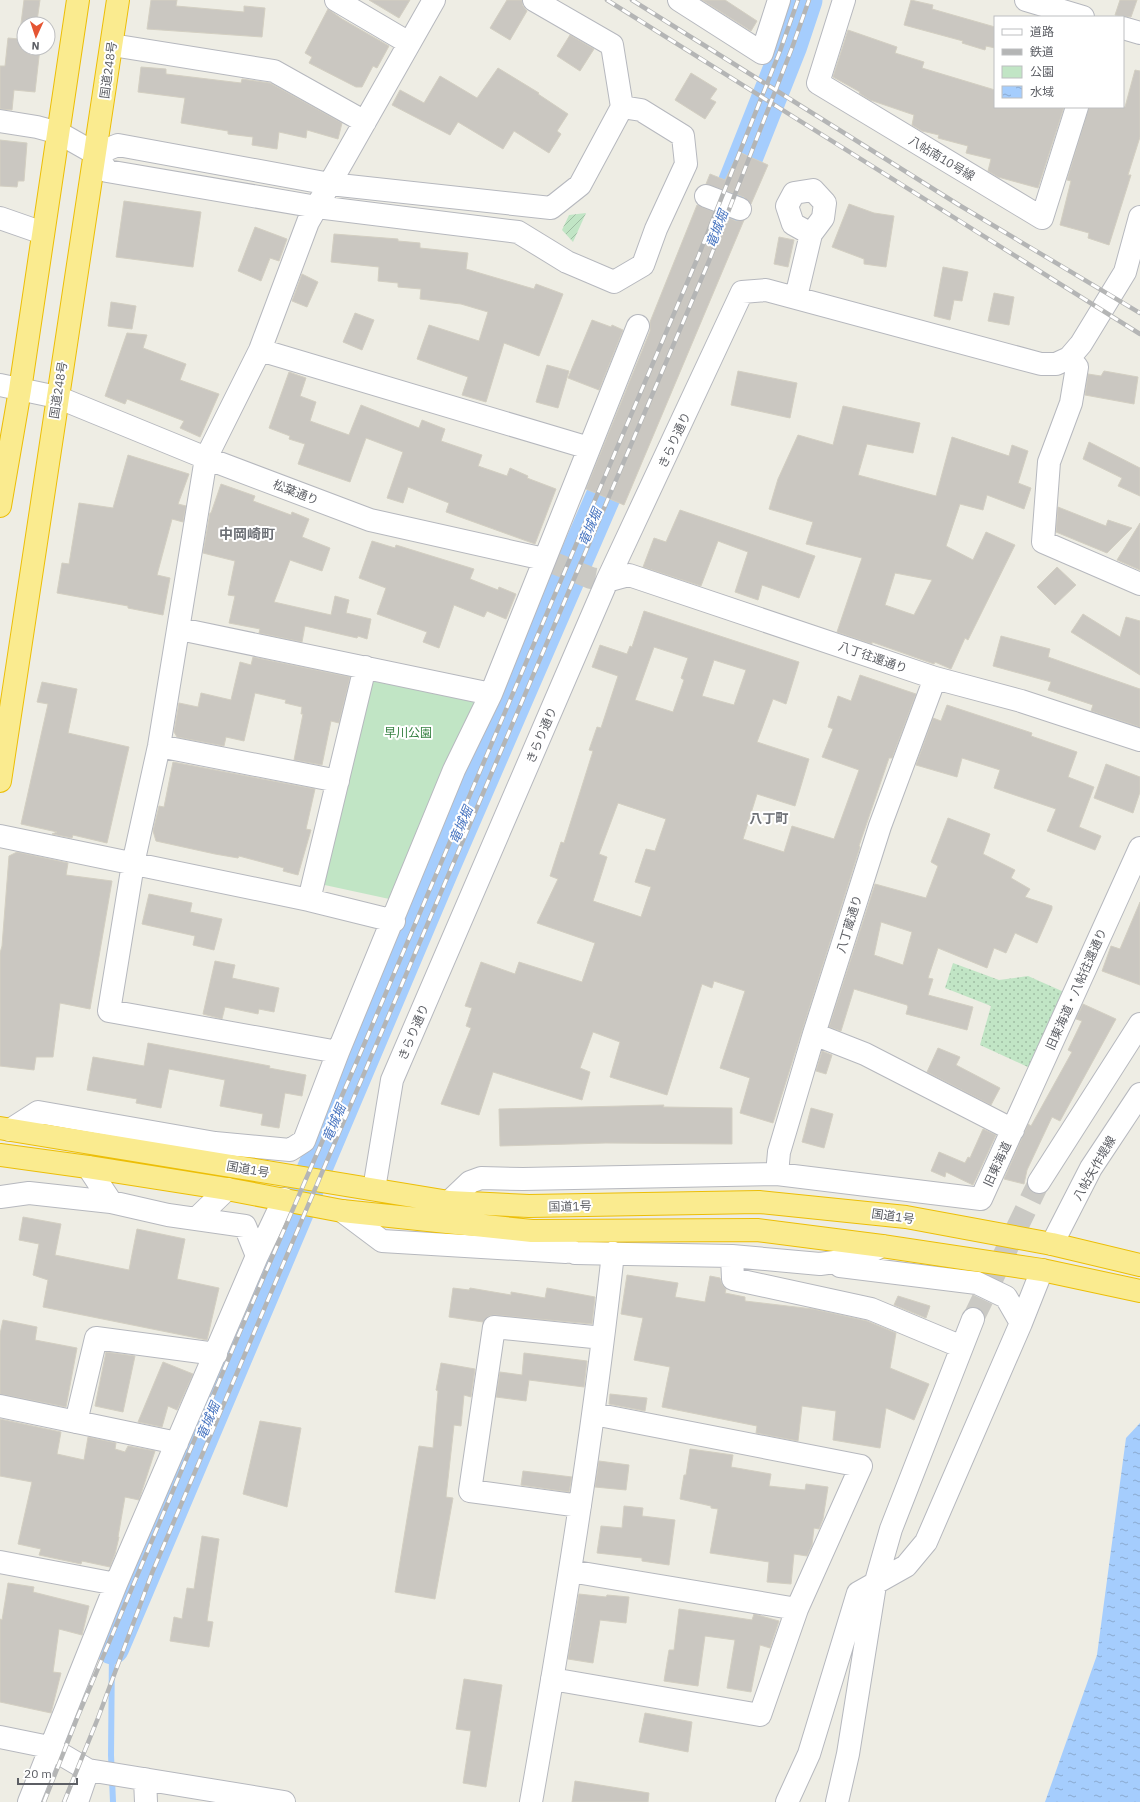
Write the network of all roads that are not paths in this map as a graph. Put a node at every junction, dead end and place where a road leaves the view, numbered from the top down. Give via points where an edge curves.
1 (78, 0) edge
2 (118, 0) edge
3 (336, 0) edge
4 (434, 0) edge
5 (534, 0) edge
6 (679, 0) edge
7 (779, 0) edge
8 (844, 0) edge
9 (1026, 0) edge
10 (1080, 16) edge
11 (1124, 28) edge
12 (1140, 33) edge
13 (410, 43) junction
14 (112, 45) junction
15 (622, 107) junction
16 (1076, 108) edge
17 (0, 121) edge
18 (365, 122) junction
19 (59, 133) junction
20 (96, 154) junction
21 (330, 184) junction
22 (706, 196) dead end
23 (318, 207) junction
24 (740, 209) dead end
25 (1140, 217) edge
26 (0, 218) edge
27 (43, 233) junction
28 (811, 234) dead end
29 (796, 297) junction
30 (638, 326) dead end
31 (260, 350) junction
32 (1069, 358) junction
33 (10, 387) edge
34 (57, 397) junction
35 (589, 448) junction
36 (206, 458) junction
37 (0, 506) edge
38 (544, 559) junction
39 (607, 581) junction
40 (1140, 584) edge
41 (180, 629) junction
42 (365, 667) junction
43 (936, 678) junction
44 (492, 694) junction
45 (1140, 740) edge
46 (160, 746) junction
47 (0, 781) edge
48 (338, 781) junction
49 (0, 836) edge
50 (1140, 848) edge
51 (134, 864) junction
52 (309, 900) junction
53 (394, 921) junction
54 (1140, 1024) edge
55 (814, 1034) junction
56 (338, 1052) junction
57 (1140, 1094) edge
58 (109, 1124) junction
59 (5, 1129) edge
60 (1013, 1130) junction
61 (78, 1141) junction
62 (215, 1143) junction
63 (0, 1155) edge
64 (231, 1166) junction
65 (88, 1167) junction
66 (777, 1174) junction
67 (1039, 1182) tunnel mouth
68 (859, 1185) junction
69 (227, 1189) junction
70 (374, 1189) junction
71 (0, 1197) edge
72 (284, 1199) junction
73 (111, 1202) junction
74 (448, 1202) junction
75 (342, 1211) junction
76 (876, 1214) junction
77 (196, 1219) junction
78 (532, 1231) junction
79 (1052, 1244) junction
80 (882, 1246) junction
81 (575, 1253) junction
82 (613, 1253) junction
83 (257, 1256) junction
84 (732, 1256) junction
85 (820, 1264) junction
86 (1140, 1265) edge
87 (1042, 1270) junction
88 (1140, 1292) edge
89 (973, 1319) tunnel mouth
90 (1021, 1323) junction
91 (603, 1338) junction
92 (962, 1347) junction
93 (216, 1354) junction
94 (0, 1406) edge
95 (594, 1414) junction
96 (76, 1422) junction
97 (177, 1443) junction
98 (580, 1506) junction
99 (0, 1562) edge
100 (570, 1571) junction
101 (116, 1584) junction
102 (875, 1585) junction
103 (797, 1609) junction
104 (552, 1679) junction
105 (0, 1737) edge
106 (49, 1747) junction
107 (88, 1770) junction
108 (145, 1779) junction
109 (79, 1800) edge
110 (28, 1802) edge
111 (146, 1802) edge
112 (284, 1802) edge
113 (531, 1802) edge
114 (787, 1802) edge
115 (837, 1802) edge

1 - 19 highway
2 - 14 highway, 国道248号
3 - 13 street
4 - 13 street
5 - 15 street via 612,45
6 - 7 street via 762,53
8 - 16 street, 八帖南10号線 via 818,83 1042,218
9 - 10 street
11 - 12 street
13 - 18 street
14 - 18 street via 274,71
14 - 20 highway, 国道248号
15 - 21 street via 580,185 551,208
15 - 23 street via 641,110 683,136 686,164 656,229 643,265 614,282 568,262 518,232
17 - 19 street
18 - 21 street
19 - 20 street
19 - 27 highway
20 - 21 street via 118,145
20 - 23 street via 106,171
20 - 34 highway, 国道248号
21 - 23 street
22 - 24 street
23 - 31 street via 308,222
25 - 32 street via 1125,272 1081,344
26 - 27 street
27 - 33 highway
28 - 29 street
29 - 32 street via 1041,364 1056,364
29 - 39 street, きらり通り via 766,290 742,292
30 - 35 street
31 - 35 street
31 - 36 street
32 - 40 street via 1077,367 1071,402 1049,462 1044,542
33 - 34 street
33 - 37 highway
34 - 36 street, 松葉通り
34 - 47 highway, 国道248号
35 - 38 street
36 - 38 street, 松葉通り via 370,520
36 - 41 street
38 - 44 street
39 - 43 street, 八丁往還通り via 629,575
39 - 70 street, きらり通り via 392,1080
41 - 42 street
41 - 46 street
42 - 44 street
42 - 48 street
43 - 45 street, 八丁往還通り via 1022,701
43 - 55 street, 八丁蔵通り via 880,826
44 - 53 street via 454,770
46 - 48 street
46 - 51 street
48 - 52 street
49 - 51 street
50 - 60 street, 旧東海道・八帖往還通り
51 - 52 street
51 - 56 street via 109,1011
52 - 53 street
53 - 56 street
54 - 67 street
55 - 60 street via 865,1054
55 - 66 street, 八丁蔵通り via 779,1152
56 - 62 street via 304,1141 290,1150
57 - 79 street, 八帖矢作堤線 via 1091,1168
58 - 59 street via 38,1112
58 - 61 street
58 - 62 street
59 - 61 highway, 国道1号
60 - 68 street, 旧東海道 via 981,1199
61 - 64 highway, 国道1号
62 - 64 street
63 - 65 highway, 国道1号
64 - 70 highway, 国道1号
65 - 69 highway, 国道1号
65 - 73 street
66 - 68 street
66 - 74 street via 481,1178 470,1182
68 - 76 street
69 - 72 highway, 国道1号
69 - 77 street
70 - 74 highway, 国道1号
71 - 73 street via 29,1193
72 - 75 highway, 国道1号
72 - 83 street
73 - 77 street
74 - 76 highway, 国道1号 via 529,1206 759,1202
75 - 78 highway, 国道1号
75 - 81 street via 382,1241
76 - 79 highway, 国道1号 via 906,1217
77 - 83 street via 245,1226
78 - 80 highway, 国道1号 via 758,1230
78 - 81 street
79 - 86 highway, 国道1号
80 - 85 street via 856,1259
80 - 87 highway, 国道1号
81 - 82 street
82 - 84 street
82 - 91 street
83 - 93 street
84 - 85 street
84 - 92 street via 733,1279 871,1309
85 - 90 street via 977,1283 1006,1297
87 - 88 highway, 国道1号
87 - 90 street
89 - 92 street
90 - 102 street via 926,1542 906,1566
91 - 95 street
91 - 98 street via 494,1327 470,1491
92 - 102 street via 891,1529
93 - 96 street via 96,1338
93 - 97 street
94 - 96 street
95 - 98 street
95 - 103 street via 861,1466
96 - 97 street
97 - 101 street
98 - 100 street
99 - 101 street
100 - 103 street
100 - 104 street
101 - 106 street
102 - 114 street via 858,1593 809,1754
102 - 115 street via 848,1754
103 - 104 street via 760,1715
104 - 113 street
105 - 106 street
106 - 107 street
106 - 110 street
107 - 108 street
107 - 109 street
108 - 111 street
108 - 112 street

